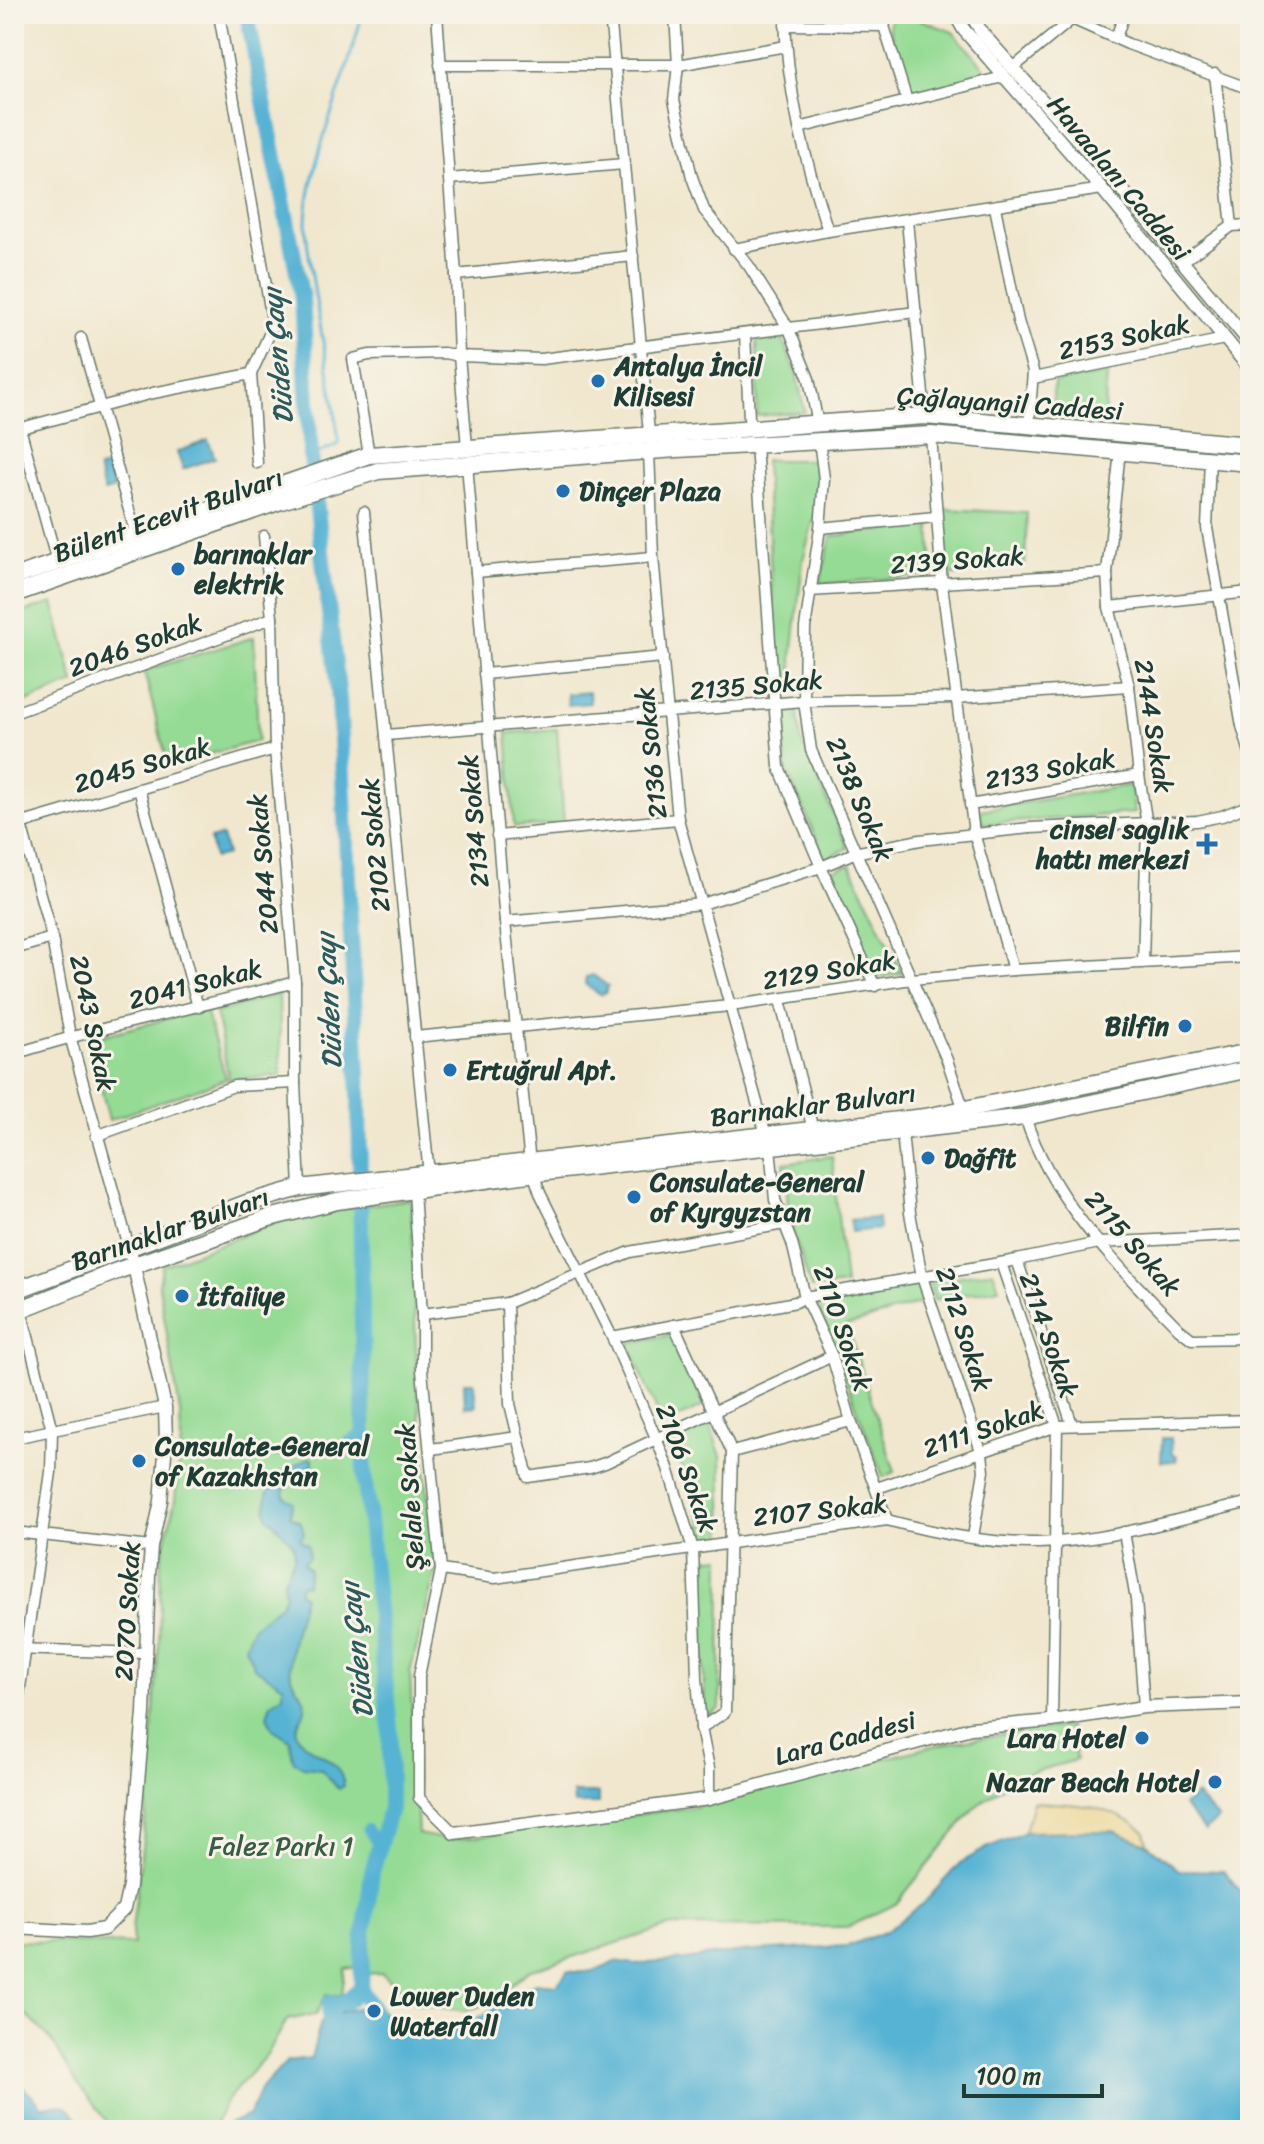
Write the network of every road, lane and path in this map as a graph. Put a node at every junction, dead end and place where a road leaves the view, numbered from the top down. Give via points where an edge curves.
1 (219, 14) edge
2 (437, 14) edge
3 (610, 14) edge
4 (675, 14) edge
5 (889, 14) edge
6 (939, 14) edge
7 (1124, 14) edge
8 (956, 16) edge
9 (972, 16) edge
10 (1066, 17) edge
11 (1085, 19) edge
12 (785, 20) edge
13 (884, 26) junction
14 (1116, 38) junction
15 (786, 46) junction
16 (440, 65) junction
17 (678, 65) junction
18 (615, 66) junction
19 (1008, 73) junction
20 (1215, 74) junction
21 (1250, 89) edge
22 (907, 101) junction
23 (799, 128) junction
24 (624, 164) junction
25 (449, 179) junction
26 (1102, 189) junction
27 (995, 207) junction
28 (907, 220) junction
29 (1250, 225) edge
30 (1232, 226) junction
31 (828, 231) junction
32 (734, 249) junction
33 (633, 256) junction
34 (1183, 261) junction
35 (456, 275) junction
36 (916, 312) junction
37 (789, 329) junction
38 (745, 334) junction
39 (81, 338) dead end
40 (1225, 339) junction
41 (1249, 341) edge
42 (641, 346) junction
43 (459, 356) junction
44 (1250, 369) edge
45 (251, 374) junction
46 (1033, 378) junction
47 (99, 406) junction
48 (925, 416) junction
49 (749, 419) dead end
50 (1029, 425) junction
51 (17, 429) edge
52 (818, 432) junction
53 (649, 433) junction
54 (931, 435) junction
55 (756, 445) junction
56 (1246, 445) edge
57 (649, 451) junction
58 (1120, 451) junction
59 (369, 455) junction
60 (467, 455) junction
61 (1210, 459) junction
62 (257, 463) dead end
63 (1250, 463) edge
64 (338, 473) junction
65 (279, 494) junction
66 (364, 512) dead end
67 (935, 517) junction
68 (820, 528) junction
69 (136, 535) junction
70 (264, 536) dead end
71 (653, 557) junction
72 (57, 562) junction
73 (476, 572) junction
74 (1107, 573) junction
75 (14, 577) edge
76 (942, 584) junction
77 (809, 591) junction
78 (1250, 592) edge
79 (14, 594) edge
80 (1218, 596) junction
81 (1109, 607) junction
82 (272, 618) junction
83 (663, 657) junction
84 (484, 674) junction
85 (1129, 686) junction
86 (955, 698) junction
87 (804, 701) junction
88 (773, 705) junction
89 (14, 713) edge
90 (669, 714) junction
91 (489, 728) junction
92 (386, 735) junction
93 (275, 749) junction
94 (1250, 753) edge
95 (1139, 775) junction
96 (139, 789) junction
97 (14, 799) edge
98 (970, 805) junction
99 (1250, 805) edge
100 (678, 819) junction
101 (17, 824) edge
102 (1147, 825) junction
103 (974, 833) junction
104 (497, 836) junction
105 (854, 853) junction
106 (821, 867) junction
107 (702, 904) junction
108 (505, 922) junction
109 (52, 938) junction
110 (14, 949) edge
111 (1250, 957) edge
112 (1143, 962) junction
113 (1013, 970) junction
114 (912, 979) junction
115 (295, 982) junction
116 (875, 986) junction
117 (780, 1000) junction
118 (730, 1006) junction
119 (198, 1007) junction
120 (515, 1029) junction
121 (70, 1036) junction
122 (415, 1037) junction
123 (1250, 1052) edge
124 (14, 1054) edge
125 (1250, 1069) edge
126 (295, 1083) junction
127 (964, 1110) junction
128 (1025, 1117) junction
129 (813, 1130) junction
130 (902, 1132) junction
131 (96, 1136) junction
132 (768, 1141) junction
133 (532, 1169) junction
134 (429, 1175) junction
135 (300, 1188) junction
136 (378, 1188) junction
137 (414, 1191) junction
138 (345, 1192) junction
139 (784, 1224) junction
140 (1250, 1235) edge
141 (1099, 1243) junction
142 (132, 1257) junction
143 (1017, 1260) junction
144 (1001, 1263) junction
145 (578, 1274) junction
146 (922, 1277) junction
147 (16, 1285) edge
148 (805, 1297) junction
149 (507, 1303) junction
150 (17, 1311) edge
151 (422, 1314) junction
152 (674, 1325) junction
153 (612, 1337) junction
154 (1250, 1338) edge
155 (832, 1356) junction
156 (165, 1407) junction
157 (715, 1411) junction
158 (1250, 1420) edge
159 (851, 1421) junction
160 (1072, 1424) junction
161 (1057, 1426) junction
162 (52, 1430) junction
163 (518, 1437) junction
164 (14, 1438) edge
165 (656, 1438) junction
166 (431, 1449) junction
167 (732, 1452) junction
168 (982, 1454) junction
169 (877, 1488) junction
170 (1250, 1502) edge
171 (887, 1520) junction
172 (14, 1532) edge
173 (1124, 1532) junction
174 (42, 1535) junction
175 (973, 1537) junction
176 (1054, 1541) junction
177 (728, 1543) junction
178 (151, 1547) junction
179 (693, 1549) junction
180 (441, 1570) junction
181 (20, 1649) edge
182 (146, 1653) junction
183 (1250, 1703) edge
184 (1144, 1707) junction
185 (1052, 1721) junction
186 (701, 1728) junction
187 (14, 1729) edge
188 (709, 1799) junction
189 (454, 1833) joint
190 (14, 1928) edge

1 - 45 street via 273,326
2 - 16 street, 2134 Sokak
3 - 18 street
4 - 17 street, 2138 Sokak
5 - 13 street
6 - 8 street
7 - 14 street
8 - 9 street
8 - 19 street, Havaalanı Caddesi
9 - 19 street, Havaalanı Caddesi
10 - 11 street
10 - 19 street
11 - 14 street
12 - 13 street
12 - 15 street
13 - 22 street
14 - 20 street
15 - 17 street
15 - 23 street
16 - 18 street
16 - 25 street, 2134 Sokak
17 - 18 street
17 - 32 street, 2138 Sokak via 674,100 692,177 704,210
18 - 24 street
19 - 22 street
19 - 26 street, Havaalanı Caddesi
19 - 34 street, Havaalanı Caddesi
20 - 21 street
20 - 30 street
22 - 23 street
23 - 31 street
24 - 25 street
24 - 33 street
25 - 35 street, 2134 Sokak
26 - 27 street
26 - 40 street, Havaalanı Caddesi
27 - 28 street
27 - 46 street
28 - 31 street
28 - 36 street
29 - 30 street
30 - 34 street
31 - 32 street
32 - 37 street, 2138 Sokak
33 - 35 street
33 - 42 street
34 - 41 street, Havaalanı Caddesi
35 - 43 street, 2134 Sokak
36 - 37 street
36 - 48 street
37 - 38 street
37 - 52 street, 2138 Sokak via 809,379
38 - 42 street
38 - 49 street
39 - 47 street
40 - 44 street, Havaalanı Caddesi
40 - 46 street, 2153 Sokak
42 - 43 street via 541,359
42 - 53 street
43 - 59 street via 353,359
43 - 60 street, 2134 Sokak
45 - 47 street
45 - 62 street
46 - 50 street
47 - 51 street
47 - 69 street
48 - 50 main road, Çağlayangil Caddesi
48 - 52 main road, Çağlayangil Caddesi
50 - 56 main road, Çağlayangil Caddesi
51 - 72 street
52 - 53 main road, Çağlayangil Caddesi
52 - 54 main road, Çağlayangil Caddesi
52 - 55 main road, Çağlayangil Caddesi
52 - 68 street, 2138 Sokak via 824,479
53 - 60 main road, Çağlayangil Caddesi
54 - 58 main road, Çağlayangil Caddesi
54 - 67 street
55 - 57 main road, Çağlayangil Caddesi
55 - 88 street
57 - 60 main road, Çağlayangil Caddesi
57 - 71 street, 2136 Sokak
58 - 61 main road, Çağlayangil Caddesi
58 - 74 street, 2144 Sokak
59 - 60 main road, Çağlayangil Caddesi
59 - 64 main road, Çağlayangil Caddesi
60 - 64 main road, Çağlayangil Caddesi
60 - 73 street, 2134 Sokak
61 - 63 main road, Çağlayangil Caddesi
61 - 80 street via 1207,528
64 - 65 main road, Bülent Ecevit Bulvarı
65 - 69 main road, Bülent Ecevit Bulvarı
65 - 79 main road, Bülent Ecevit Bulvarı
66 - 92 street, 2102 Sokak
67 - 68 street
67 - 76 street
68 - 77 street, 2138 Sokak
69 - 72 main road, Bülent Ecevit Bulvarı
70 - 82 street, 2044 Sokak
71 - 73 street
71 - 83 street, 2136 Sokak
72 - 75 main road, Bülent Ecevit Bulvarı
73 - 84 street, 2134 Sokak
74 - 76 street, 2139 Sokak
74 - 81 street, 2144 Sokak
76 - 77 street, 2139 Sokak
76 - 86 street
77 - 87 street, 2138 Sokak
78 - 80 street
80 - 81 street
80 - 94 street
81 - 85 street, 2144 Sokak
82 - 89 street, 2046 Sokak
82 - 93 street, 2044 Sokak
83 - 84 street
83 - 90 street, 2136 Sokak
84 - 91 street, 2134 Sokak
85 - 86 street, 2135 Sokak
85 - 95 street, 2144 Sokak
86 - 87 street, 2135 Sokak
86 - 98 street
87 - 88 street, 2135 Sokak
87 - 105 street, 2138 Sokak via 811,750
88 - 90 street, 2135 Sokak
88 - 106 street via 779,767
90 - 91 street, 2135 Sokak
90 - 100 street, 2136 Sokak
91 - 92 street, 2135 Sokak
91 - 104 street, 2134 Sokak
92 - 122 street, 2102 Sokak
93 - 96 street, 2045 Sokak
93 - 115 street, 2044 Sokak
95 - 98 street, 2133 Sokak
95 - 102 street, 2144 Sokak
96 - 101 street, 2045 Sokak
96 - 119 street
97 - 101 street, 2043 Sokak
98 - 103 street
99 - 102 street via 1197,821
100 - 104 street
100 - 107 street, 2136 Sokak
101 - 109 street, 2043 Sokak
102 - 103 street
102 - 112 street, 2144 Sokak
103 - 105 street
103 - 113 street
104 - 108 street, 2134 Sokak
105 - 106 street
105 - 114 street, 2138 Sokak
106 - 107 street
106 - 116 street
107 - 108 street
107 - 118 street, 2136 Sokak
108 - 120 street, 2134 Sokak
109 - 110 street
109 - 121 street, 2043 Sokak
111 - 112 street, 2129 Sokak
112 - 113 street, 2129 Sokak
113 - 114 street, 2129 Sokak
114 - 116 street, 2129 Sokak
114 - 127 street, 2138 Sokak
115 - 119 street, 2041 Sokak
115 - 126 street, 2044 Sokak
116 - 117 street, 2129 Sokak
117 - 118 street, 2129 Sokak
117 - 129 street
118 - 120 street, 2129 Sokak
118 - 132 street, 2136 Sokak
119 - 121 street, 2041 Sokak
120 - 122 street, 2129 Sokak
120 - 133 street, 2134 Sokak
121 - 124 street, 2041 Sokak
121 - 131 street, 2043 Sokak
122 - 134 street, 2102 Sokak
123 - 127 main road, Barınaklar Bulvarı
125 - 128 main road, Barınaklar Bulvarı
126 - 131 street via 234,1086
126 - 135 street, 2044 Sokak
127 - 129 main road, Barınaklar Bulvarı
128 - 130 main road, Barınaklar Bulvarı
128 - 141 street, 2115 Sokak via 1036,1151
129 - 132 main road, Barınaklar Bulvarı
130 - 132 main road, Barınaklar Bulvarı
130 - 146 street, 2112 Sokak
131 - 142 street, 2043 Sokak
132 - 133 main road, Barınaklar Bulvarı
132 - 139 street, 2110 Sokak via 775,1200
133 - 134 main road, Barınaklar Bulvarı
133 - 137 main road
133 - 145 street, 2106 Sokak
134 - 136 main road, Barınaklar Bulvarı
135 - 138 main road, Barınaklar Bulvarı
135 - 142 main road, Barınaklar Bulvarı via 247,1203
136 - 137 main road
136 - 138 main road
137 - 151 street, Şelale Sokak
138 - 142 main road, Barınaklar Bulvarı
139 - 145 street via 630,1252
139 - 148 street, 2110 Sokak
140 - 141 street
141 - 143 street
141 - 154 street, 2115 Sokak via 1192,1339
142 - 147 main road, Barınaklar Bulvarı
142 - 150 main road, Barınaklar Bulvarı
142 - 156 street, 2070 Sokak
143 - 144 street
143 - 160 street
144 - 146 street, 2114 Sokak
144 - 161 street, 2114 Sokak
145 - 149 street
145 - 153 street, 2106 Sokak
146 - 148 street, 2114 Sokak
146 - 168 street, 2112 Sokak
148 - 152 street, 2114 Sokak
148 - 155 street, 2110 Sokak
149 - 151 street
149 - 163 street via 510,1404
150 - 162 street
151 - 166 street, Şelale Sokak
152 - 153 street, 2114 Sokak
152 - 157 street
153 - 165 street, 2106 Sokak
155 - 157 street
155 - 159 street, 2110 Sokak
156 - 162 street
156 - 178 street, 2070 Sokak via 161,1501
157 - 165 street
157 - 167 street
158 - 160 street, 2111 Sokak
159 - 167 street
159 - 169 street, 2110 Sokak
160 - 161 street, 2111 Sokak
161 - 168 street, 2111 Sokak
161 - 176 street, 2114 Sokak
162 - 164 street
162 - 174 street
163 - 165 street via 528,1477 590,1468
163 - 166 street
165 - 179 street, 2106 Sokak
166 - 180 street, Şelale Sokak
167 - 177 street
168 - 169 street, 2111 Sokak
168 - 175 street, 2112 Sokak
169 - 171 street, 2110 Sokak
170 - 173 street, 2107 Sokak
171 - 175 street, 2107 Sokak
171 - 177 street, 2107 Sokak
172 - 174 street
173 - 176 street, 2107 Sokak
173 - 184 street via 1136,1600
174 - 178 street
174 - 181 street
175 - 176 street, 2107 Sokak
176 - 185 street, 2114 Sokak
177 - 179 street, 2107 Sokak
177 - 186 street via 725,1712
178 - 182 street, 2070 Sokak
179 - 180 street, 2107 Sokak via 495,1578
179 - 186 street, 2106 Sokak
180 - 189 street, Şelale Sokak via 419,1676 419,1798
181 - 182 street
181 - 187 street
182 - 190 street, 2070 Sokak via 135,1830 124,1909 104,1929
183 - 184 street, Lara Caddesi
184 - 185 street, Lara Caddesi
185 - 188 street, Lara Caddesi via 956,1731
186 - 188 street, 2106 Sokak
188 - 189 street, Lara Caddesi

